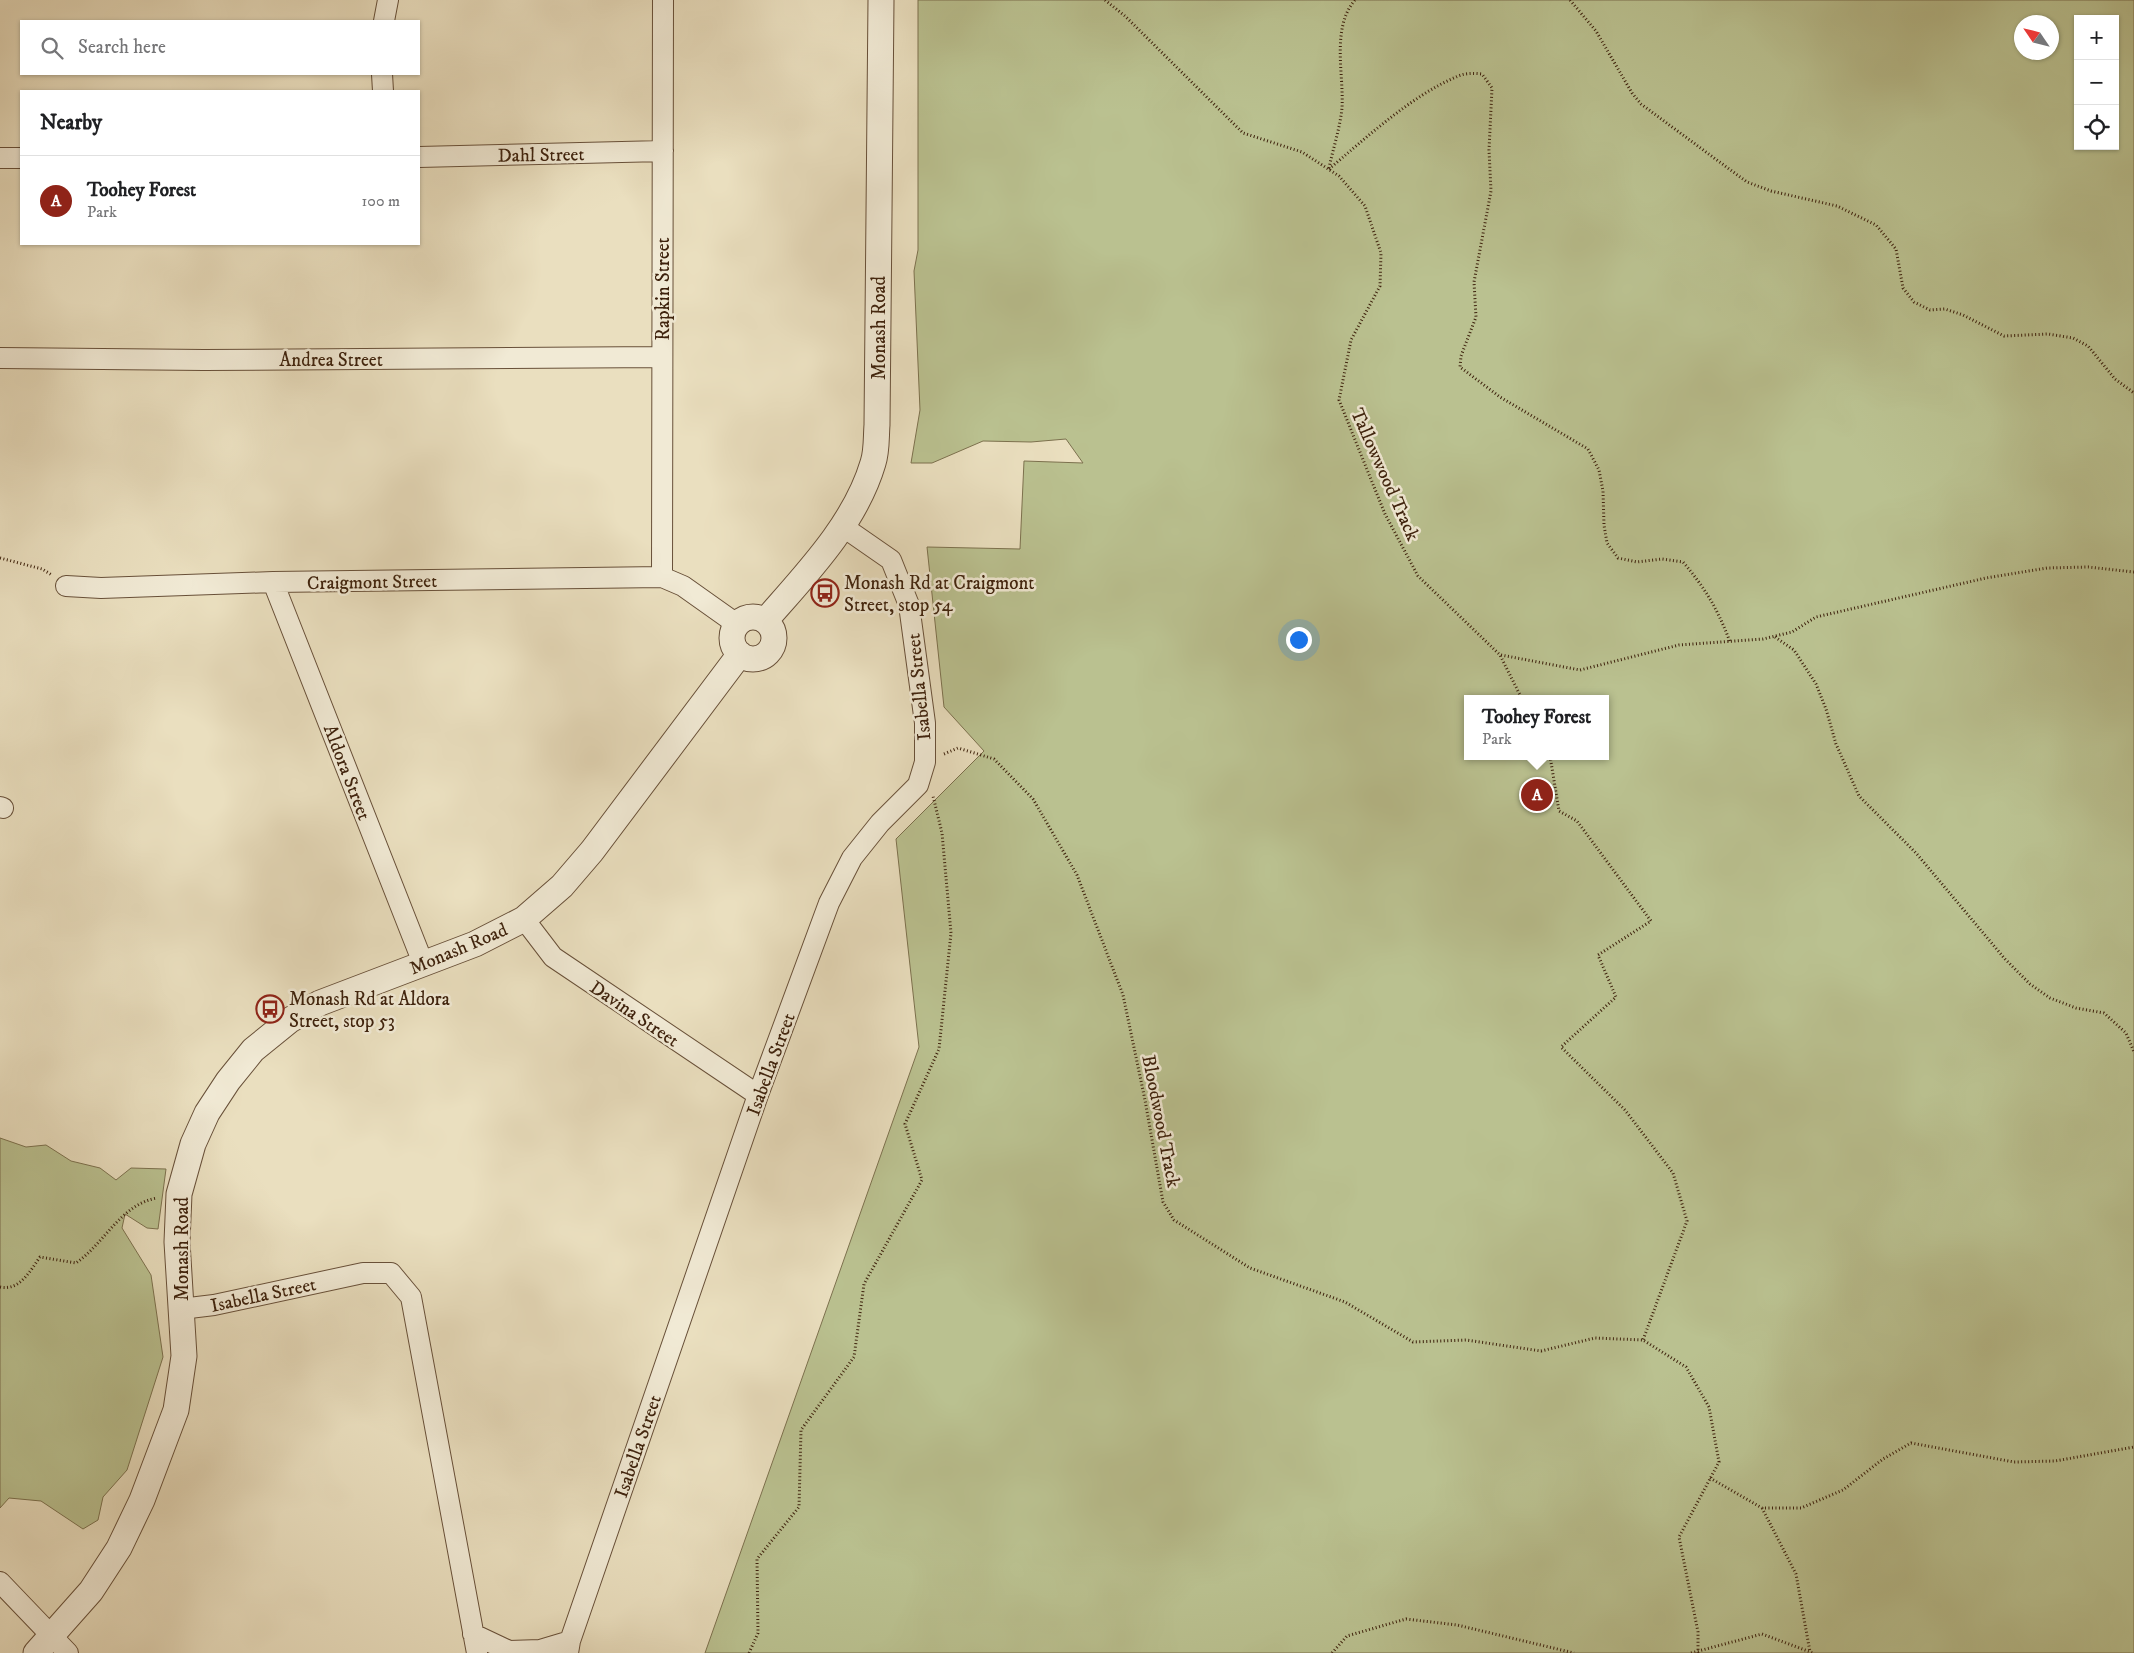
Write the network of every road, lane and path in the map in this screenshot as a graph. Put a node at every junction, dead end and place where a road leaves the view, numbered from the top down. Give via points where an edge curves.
1 (388, 0) edge
2 (663, 0) edge
3 (881, 0) edge
4 (1105, 0) edge
5 (1355, 0) edge
6 (1570, 0) edge
7 (384, 20) edge
8 (382, 75) edge
9 (383, 90) edge
10 (663, 151) junction
11 (420, 157) edge
12 (0, 158) edge
13 (20, 158) edge
14 (1329, 169) junction
15 (662, 357) junction
16 (0, 358) edge
17 (2134, 393) edge
18 (842, 526) junction
19 (0, 558) edge
20 (2134, 572) edge
21 (662, 577) junction
22 (273, 582) junction
23 (66, 586) joint
24 (765, 621) junction
25 (738, 625) junction
26 (1775, 636) junction
27 (1730, 642) junction
28 (740, 654) junction
29 (1500, 655) junction
30 (1520, 695) edge
31 (1551, 760) edge
32 (925, 762) junction
33 (524, 919) junction
34 (423, 963) junction
35 (2134, 1052) edge
36 (758, 1095) junction
37 (179, 1194) junction
38 (0, 1287) edge
39 (181, 1310) junction
40 (1643, 1340) junction
41 (2134, 1447) edge
42 (1710, 1478) junction
43 (1762, 1508) junction
44 (0, 1582) edge
45 (475, 1644) edge
46 (569, 1647) edge
47 (52, 1648) edge
48 (1698, 1652) edge
49 (1811, 1652) edge
50 (749, 1653) edge
51 (1332, 1653) edge
52 (1574, 1653) edge
53 (1691, 1653) edge

1 - 7 street
2 - 10 street, Rapkin Street
3 - 18 street, Monash Road via 877,425 874,461 860,497
4 - 14 path, Tallowwood Track via 1243,133 1302,152
5 - 14 path via 1347,9 1342,40 1342,108
6 - 17 path via 1596,31 1641,104 1710,155 1747,182 1771,191 1837,206 1876,225 1896,249 1903,288 1914,302 1930,310 1945,309 1963,315 2004,336 2048,334 2073,338 2088,346 2115,379
8 - 9 street
10 - 11 street, Dahl Street
10 - 15 street, Rapkin Street
12 - 13 street
14 - 27 path via 1384,122 1430,91 1456,76 1482,74 1492,88 1490,191 1474,282 1476,317 1460,367 1500,397 1588,449 1599,470 1604,490 1607,543 1618,558 1637,562 1662,559 1683,562 1717,609
14 - 29 path, Tallowwood Track via 1365,206 1381,253 1380,286 1351,340 1339,400 1385,514 1418,576
15 - 16 street, Andrea Street
15 - 21 street, Rapkin Street
18 - 24 street, Monash Road
18 - 32 street, Isabella Street via 891,560 910,605 925,723
19 - 23 path via 42,569
20 - 26 path via 2088,567 2047,568 1986,578 1816,617 1792,632
21 - 22 street, Craigmont Street
21 - 25 street, Craigmont Street via 683,586
22 - 23 street, Craigmont Street via 100,588
22 - 34 street, Aldora Street
24 - 25 street via 751,618
24 - 28 street via 774,635 770,651 756,659
25 - 28 street via 733,640
26 - 27 path
26 - 35 path via 1794,650 1816,684 1836,744 1859,796 1916,854 2030,984 2050,998 2076,1008 2104,1013 2126,1033
27 - 29 path via 1679,645 1580,670
28 - 33 street, Monash Road via 592,852 562,886
29 - 30 path, Tallowwood Track
31 - 40 path via 1559,811 1577,821 1652,920 1598,955 1616,997 1561,1047 1625,1110 1673,1173 1687,1221
32 - 36 street, Isabella Street via 918,785 857,851 836,888
32 - 40 path, Bloodwood Track via 958,748 994,759 1033,799 1077,876 1123,996 1163,1202 1174,1220 1250,1268 1346,1302 1413,1342 1466,1340 1541,1351 1596,1338
32 - 50 path via 942,833 951,933 939,1049 905,1124 922,1180 864,1284 854,1357 801,1430 799,1507 757,1559 758,1633
33 - 34 street, Monash Road via 475,944
33 - 36 street, Davina Street via 553,957
34 - 37 street, Monash Road via 320,1003 290,1020 253,1050 207,1113 193,1144
36 - 46 street, Isabella Street
37 - 38 path via 147,1200 114,1224 88,1255 76,1263 40,1257 24,1280 6,1288
37 - 39 street, Monash Road via 177,1242
39 - 45 street, Isabella Street via 364,1273 391,1274 411,1297
39 - 47 street, Monash Road via 184,1356 176,1410 142,1500 119,1548
40 - 42 path, Bloodwood Track via 1686,1367 1709,1407 1718,1462
41 - 43 path via 2055,1461 2014,1462 1911,1444 1884,1459 1843,1490 1801,1508
42 - 43 path
42 - 48 path, Bloodwood Track via 1679,1537 1698,1632
43 - 49 path via 1796,1574
44 - 47 street
45 - 46 street, Isabella Street via 509,1651
48 - 49 path via 1762,1634
48 - 53 path
51 - 52 path via 1347,1636 1406,1619 1457,1625

